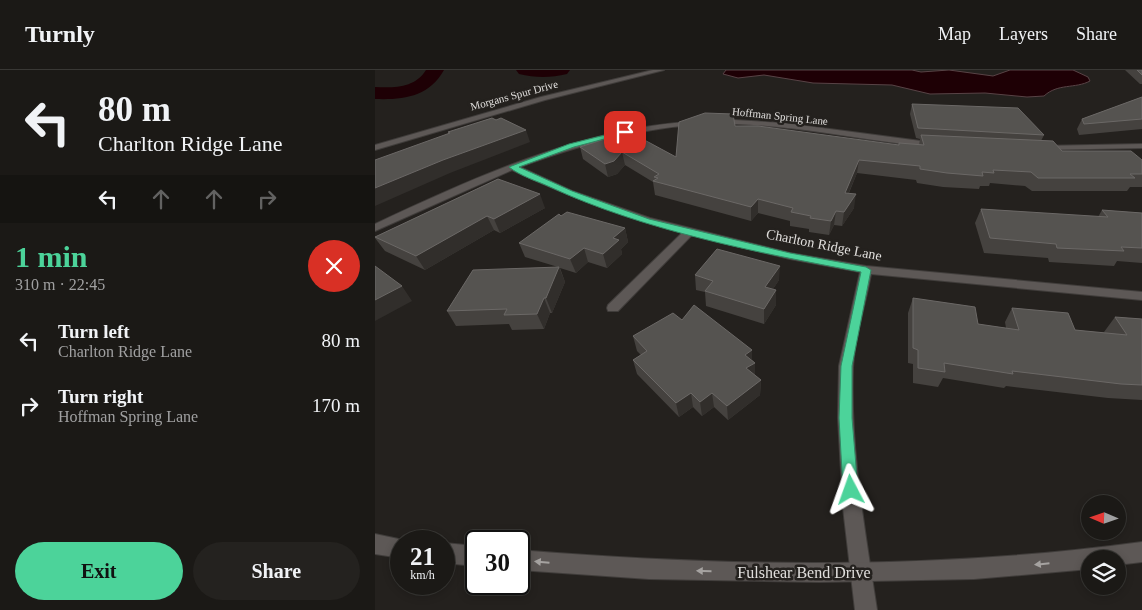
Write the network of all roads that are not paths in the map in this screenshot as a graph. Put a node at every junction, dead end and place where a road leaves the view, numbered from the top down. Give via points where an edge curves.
1 (661, 70) edge
2 (949, 146) edge
3 (1141, 146) edge
4 (375, 148) edge
5 (1034, 148) edge
6 (513, 167) junction
7 (375, 228) edge
8 (689, 232) junction
9 (866, 270) junction
10 (1142, 296) edge
11 (613, 308) dead end
12 (375, 544) edge
13 (390, 546) edge
14 (1142, 552) edge
15 (1126, 554) edge
16 (1081, 560) edge
17 (530, 561) edge
18 (860, 573) junction
19 (866, 610) edge

1 - 4 street, Morgans Spur Drive via 535,100
2 - 6 street, Hoffman Spring Lane via 774,125 706,122 608,135
3 - 5 street
6 - 7 street, Hoffman Spring Lane
6 - 8 street, Charlton Ridge Lane via 603,206
8 - 9 street, Charlton Ridge Lane
8 - 11 street
9 - 10 street, Charlton Ridge Lane
9 - 18 street via 847,366 845,418
12 - 13 street
14 - 15 street, Fulshear Bend Drive
16 -> 18 street, Fulshear Bend Drive
18 -> 17 street, Fulshear Bend Drive via 658,570
18 - 19 street

